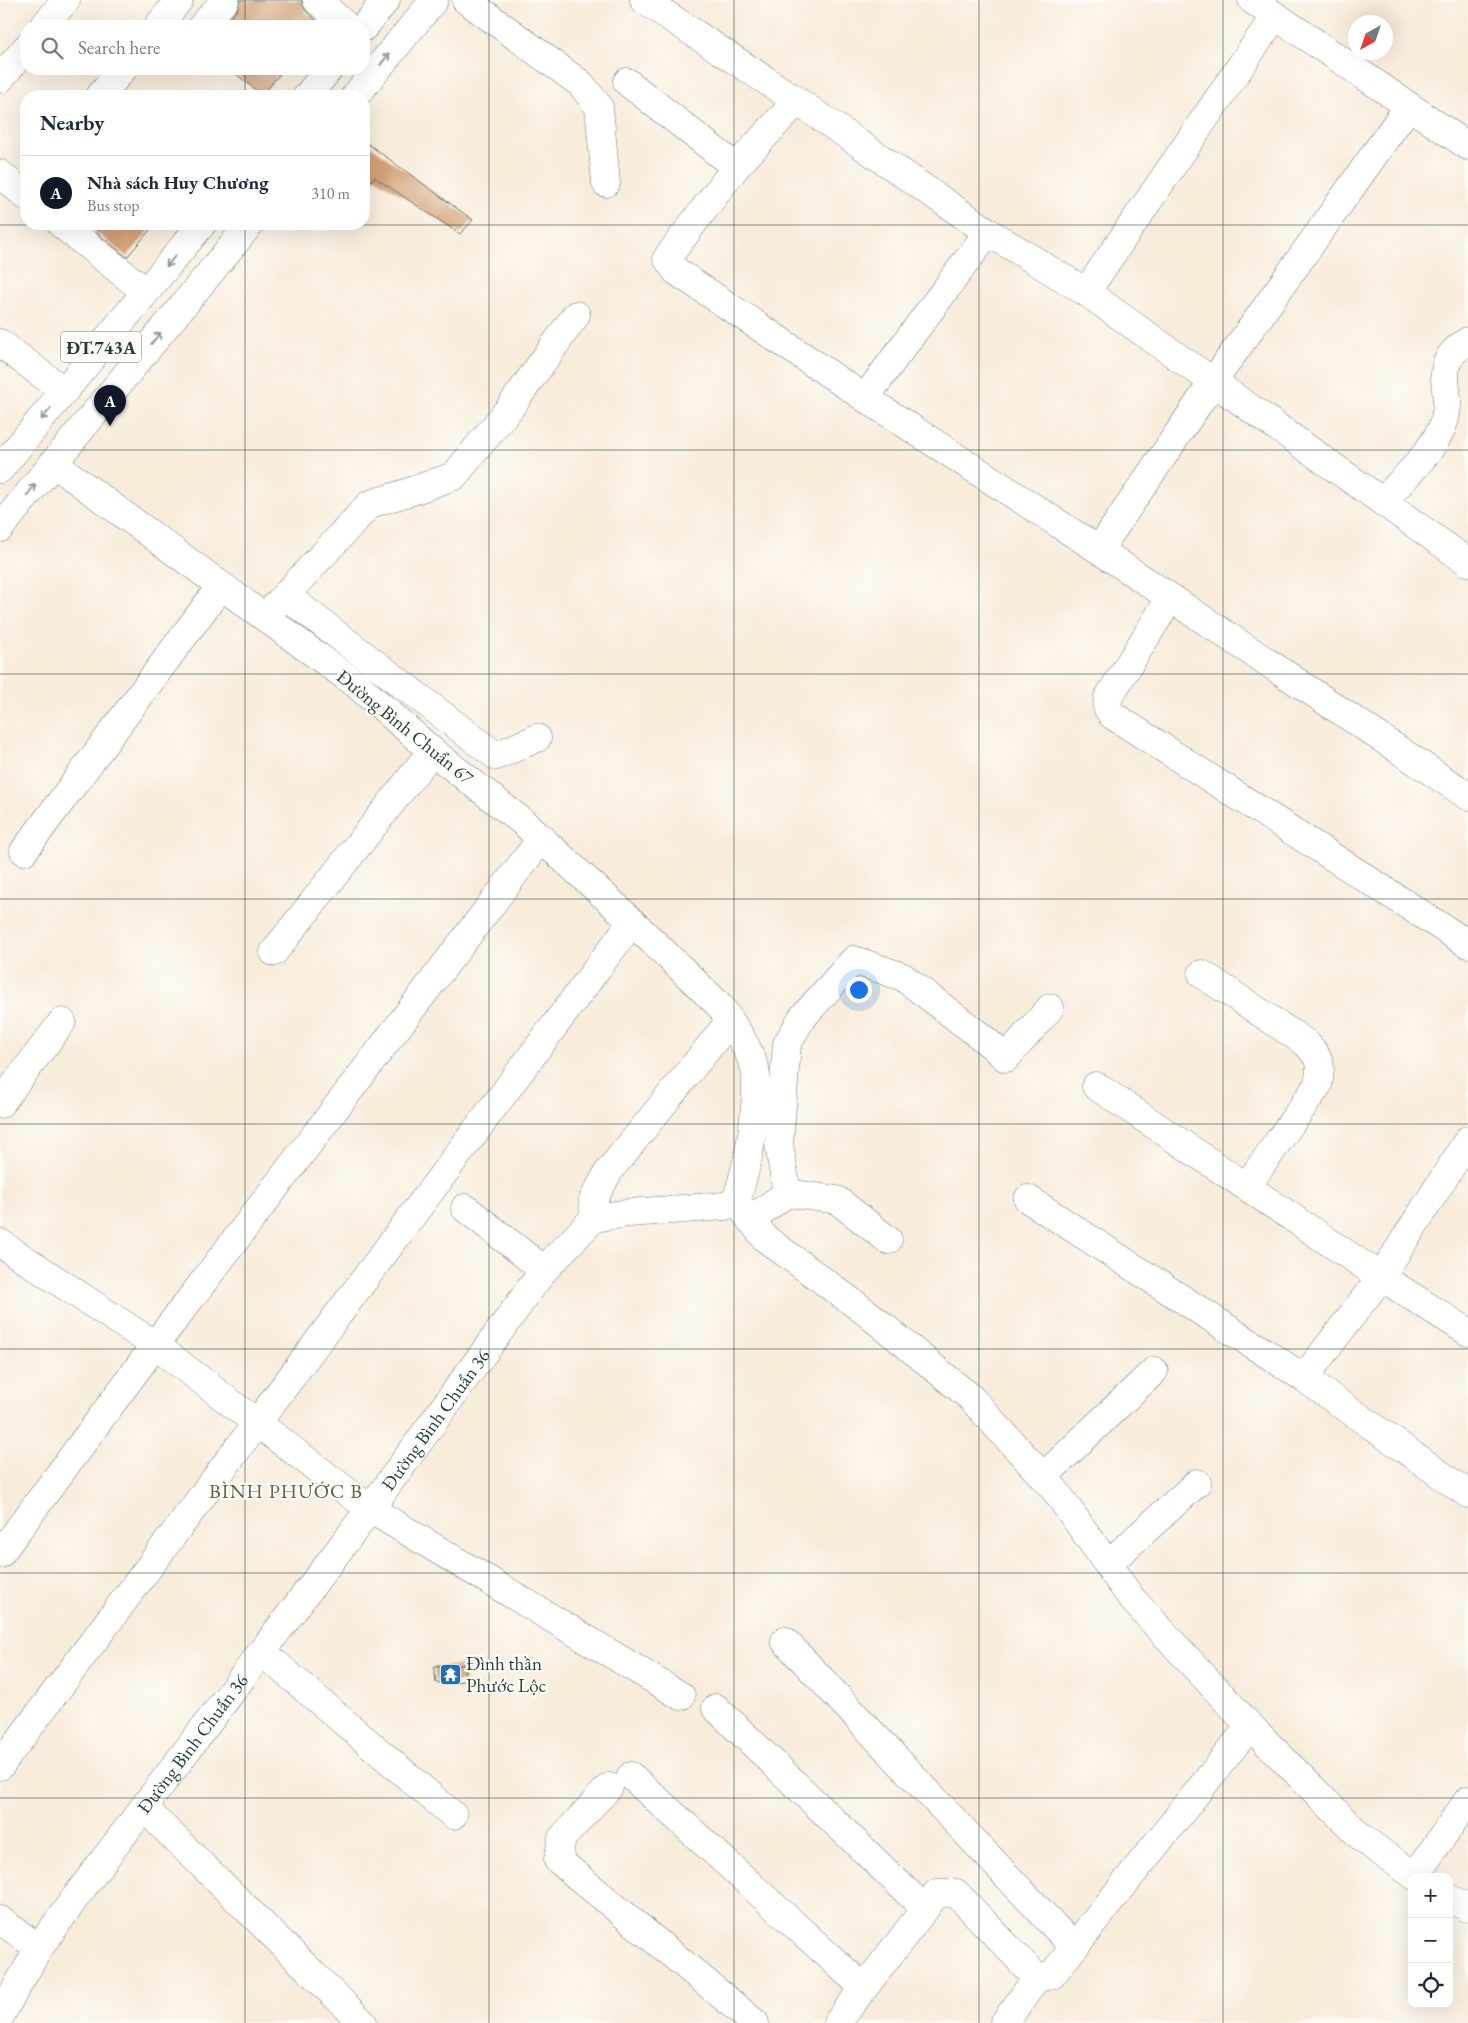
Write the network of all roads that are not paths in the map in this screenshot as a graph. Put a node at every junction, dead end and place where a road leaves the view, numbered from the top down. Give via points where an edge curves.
1 (66, 0) edge
2 (179, 0) edge
3 (225, 0) edge
4 (317, 0) edge
5 (386, 0) edge
6 (434, 0) edge
7 (466, 0) edge
8 (644, 0) edge
9 (1252, 0) edge
10 (1275, 16) junction
11 (49, 20) edge
12 (163, 20) edge
13 (207, 20) edge
14 (339, 20) edge
15 (370, 20) edge
16 (20, 55) edge
17 (117, 75) edge
18 (324, 75) edge
19 (0, 79) edge
20 (627, 82) dead end
21 (105, 90) edge
22 (312, 90) edge
23 (359, 90) edge
24 (798, 101) junction
25 (1408, 107) junction
26 (1468, 146) edge
27 (736, 167) junction
28 (0, 174) edge
29 (606, 183) dead end
30 (20, 188) edge
31 (68, 230) edge
32 (197, 230) edge
33 (245, 230) edge
34 (988, 232) junction
35 (146, 292) junction
36 (1086, 292) junction
37 (576, 315) dead end
38 (1468, 340) edge
39 (0, 343) edge
40 (1213, 382) junction
41 (64, 391) junction
42 (865, 398) junction
43 (5, 455) edge
44 (53, 463) junction
45 (1383, 502) junction
46 (0, 528) edge
47 (1099, 550) junction
48 (1468, 562) edge
49 (221, 586) junction
50 (285, 594) junction
51 (1170, 598) junction
52 (265, 616) junction
53 (537, 738) dead end
54 (432, 751) junction
55 (1468, 796) edge
56 (542, 838) junction
57 (24, 851) dead end
58 (632, 922) junction
59 (1468, 944) edge
60 (274, 952) dead end
61 (1202, 974) dead end
62 (1050, 1008) dead end
63 (730, 1021) junction
64 (62, 1022) dead end
65 (1096, 1086) dead end
66 (0, 1104) edge
67 (1468, 1140) edge
68 (1459, 1175) edge
69 (1247, 1186) junction
70 (787, 1193) junction
71 (1028, 1199) dead end
72 (465, 1208) dead end
73 (743, 1210) junction
74 (594, 1218) junction
75 (888, 1240) dead end
76 (0, 1243) edge
77 (544, 1270) junction
78 (1381, 1277) junction
79 (1468, 1332) edge
80 (155, 1345) junction
81 (1154, 1371) dead end
82 (1304, 1378) junction
83 (257, 1423) junction
84 (1043, 1476) junction
85 (1197, 1483) dead end
86 (1468, 1494) edge
87 (370, 1509) junction
88 (0, 1554) edge
89 (1108, 1564) junction
90 (785, 1641) dead end
91 (262, 1652) junction
92 (681, 1696) dead end
93 (716, 1708) dead end
94 (1250, 1726) junction
95 (0, 1766) edge
96 (1468, 1800) edge
97 (144, 1808) junction
98 (453, 1815) dead end
99 (1411, 1873) edge
100 (1417, 1873) edge
101 (1453, 1900) edge
102 (1468, 1908) edge
103 (925, 1909) junction
104 (0, 1920) edge
105 (1074, 1947) junction
106 (39, 1948) junction
107 (1037, 1978) junction
108 (864, 1988) junction
109 (0, 2016) edge
110 (363, 2023) edge
111 (755, 2023) edge
112 (837, 2023) edge
113 (1004, 2023) edge

1 - 11 street
2 - 12 street
3 - 13 street
4 - 14 street
5 - 15 street
23 -> 6 street
7 - 29 street via 581,84 600,107
8 - 24 street
9 - 10 street
10 - 25 street
10 - 36 street
16 - 19 street
17 - 21 street
18 - 22 street
20 - 27 street
24 - 27 street
24 - 34 street
25 - 26 street
25 - 40 street
27 - 42 street via 667,258 676,271
28 - 30 street
31 - 35 street
32 -> 35 street, ĐT.743A
44 -> 33 street, ĐT.743A
34 - 36 street
34 - 42 street
35 - 41 street, ĐT.743A
36 - 40 street
37 - 50 street via 509,409 454,476 370,504
38 - 45 street via 1446,359 1445,419 1431,449
39 - 41 street
40 - 45 street
40 - 47 street
41 -> 43 street, ĐT.743A
42 - 47 street
46 -> 44 street, ĐT.743A
44 - 49 street, Đường Bình Chuẩn 67
45 - 48 street
47 - 51 street
49 - 52 street, Đường Bình Chuẩn 67
49 - 57 street
50 - 52 street
50 - 53 street via 496,756
51 - 55 street
51 - 59 street via 1108,698 1107,707 1112,715
52 - 54 street, Đường Bình Chuẩn 67 via 356,684
54 - 56 street, Đường Bình Chuẩn 67
54 - 60 street
56 - 58 street, Đường Bình Chuẩn 67
56 - 80 street
58 - 63 street, Đường Bình Chuẩn 67 via 720,1006
58 - 83 street
61 - 69 street via 1306,1043 1316,1053 1321,1067 1318,1085
62 - 70 street via 1006,1058 903,977 854,960 802,1018 787,1044 780,1144
63 - 73 street via 745,1044 756,1071 756,1108
63 - 74 street via 608,1171 593,1200
64 - 66 street
65 - 69 street
67 - 68 street
68 - 78 street
69 - 78 street
70 - 73 street
70 - 75 street via 837,1200
71 - 82 street
72 - 77 street
73 - 74 street via 725,1206
73 - 84 street via 766,1239 867,1313 970,1397
74 - 77 street, Đường Bình Chuẩn 36
76 - 80 street
77 - 87 street, Đường Bình Chuẩn 36
78 - 79 street
78 - 82 street
80 - 83 street
80 - 88 street
81 - 84 street
82 - 86 street
83 - 87 street
83 - 95 street
84 - 89 street
85 - 89 street
87 - 91 street, Đường Bình Chuẩn 36
87 - 92 street
89 - 94 street via 1132,1599
90 - 105 street
91 - 97 street, Đường Bình Chuẩn 36
91 - 98 street
93 - 103 street
94 - 99 street via 1362,1839
94 - 105 street
96 - 100 street
97 - 106 street, Đường Bình Chuẩn 36
97 - 110 street
101 - 102 street
103 - 107 street via 937,1893 956,1893
103 - 108 street
104 - 106 street
105 - 107 street via 1052,1975
106 - 109 street, Đường Bình Chuẩn 36
107 - 113 street
108 - 111 street via 620,1781 562,1838 558,1860
108 - 112 street

